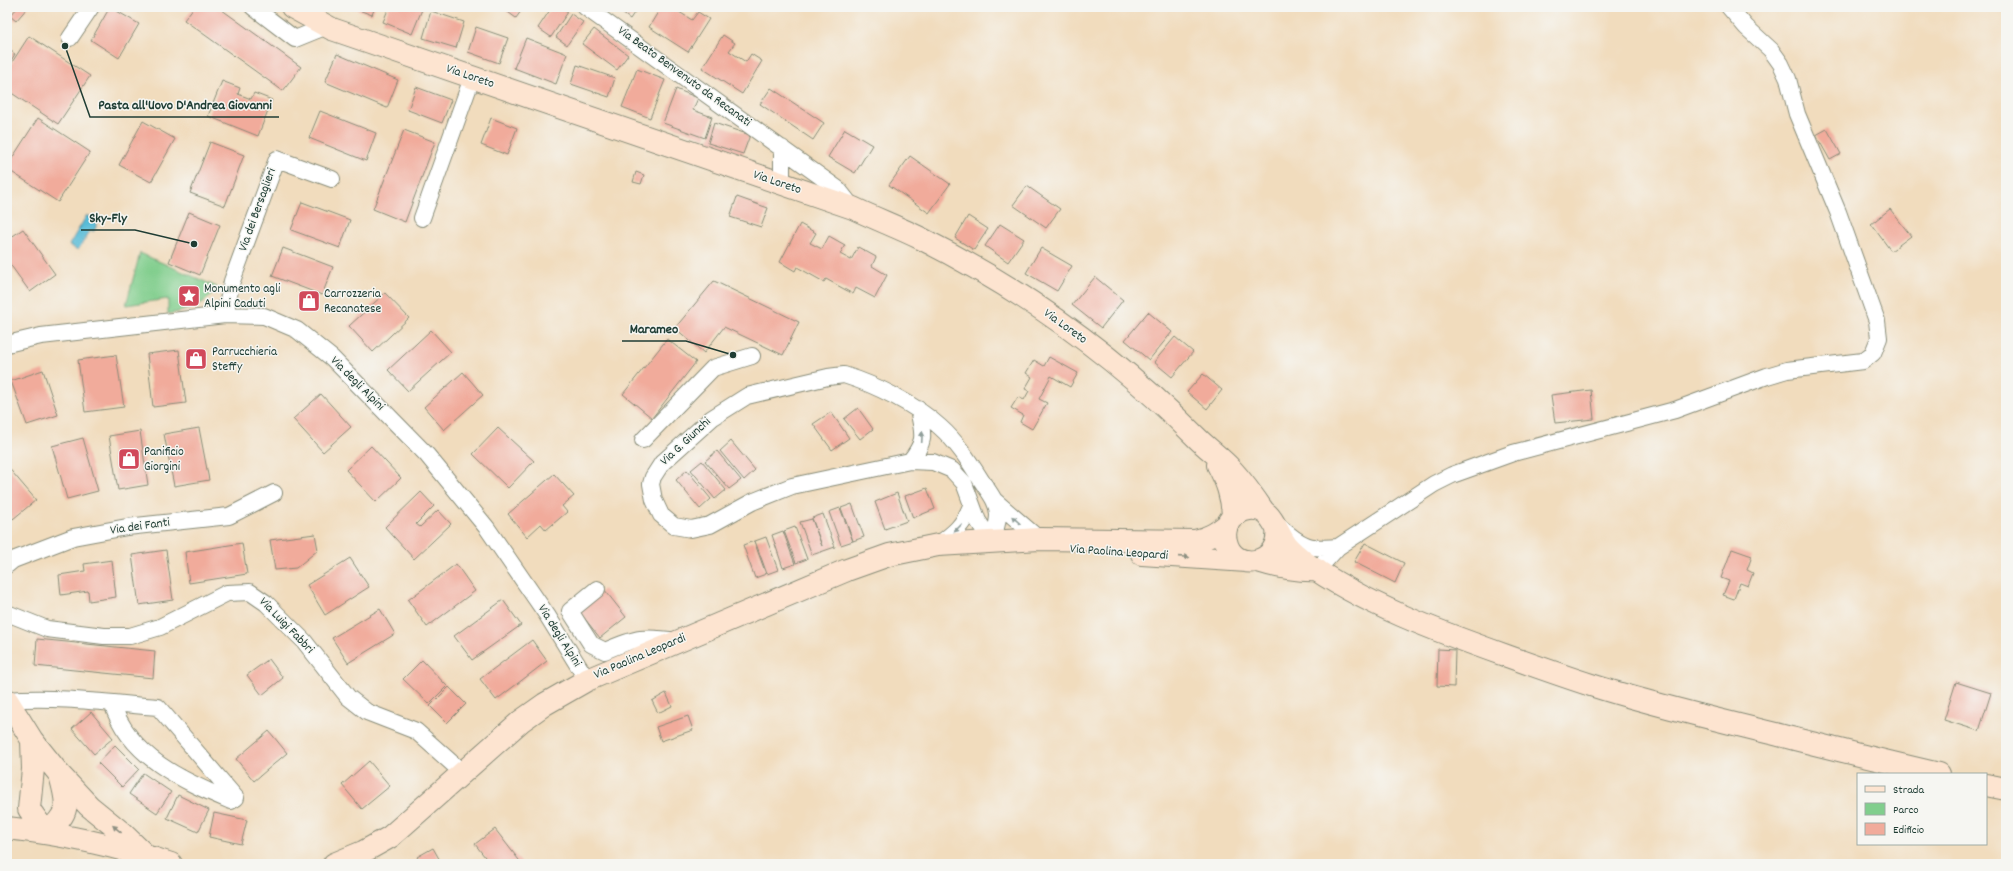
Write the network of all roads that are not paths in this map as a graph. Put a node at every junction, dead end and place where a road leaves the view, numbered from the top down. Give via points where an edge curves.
1 (91, 7) edge
2 (253, 7) edge
3 (292, 7) edge
4 (585, 7) edge
5 (1728, 7) edge
6 (320, 17) edge
7 (70, 38) dead end
8 (472, 78) junction
9 (782, 148) junction
10 (332, 179) dead end
11 (782, 185) junction
12 (853, 208) junction
13 (422, 218) dead end
14 (225, 315) junction
15 (7, 344) edge
16 (752, 356) dead end
17 (918, 410) junction
18 (643, 440) dead end
19 (1211, 451) junction
20 (910, 461) junction
21 (274, 493) dead end
22 (994, 500) junction
23 (971, 506) junction
24 (1230, 520) junction
25 (1272, 521) junction
26 (1039, 539) junction
27 (992, 542) junction
28 (938, 545) junction
29 (1338, 547) junction
30 (1252, 561) junction
31 (7, 565) edge
32 (1316, 570) junction
33 (597, 589) dead end
34 (7, 613) edge
35 (678, 642) junction
36 (587, 680) junction
37 (7, 700) edge
38 (112, 703) junction
39 (32, 740) junction
40 (463, 773) junction
41 (1935, 773) edge
42 (60, 775) junction
43 (1987, 785) edge
44 (2006, 789) edge
45 (30, 797) junction
46 (7, 817) edge
47 (7, 828) edge
48 (46, 832) junction
49 (146, 856) junction
50 (171, 864) edge
51 (334, 864) edge

1 - 7 street
2 - 6 street via 295,39
3 - 6 main road, Via Loreto
4 - 9 street, Via Beato Benvenuto da Recanati
5 - 29 street via 1772,50 1788,79 1797,114 1838,212 1878,321 1879,338 1873,353 1863,361 1850,364 1787,370 1675,410 1506,455 1434,484
6 - 8 main road, Via Loreto
8 - 11 main road, Via Loreto
8 - 13 street
9 - 11 street
9 - 12 street, Via Beato Benvenuto da Recanati via 838,190
10 - 14 street, Via dei Bersaglieri via 277,159 232,281
11 - 12 main road, Via Loreto
12 - 19 main road, Via Loreto via 921,238 985,274 1042,311 1101,353 1162,403
14 - 15 street, Via degli Alpini via 41,336
14 - 36 street, Via degli Alpini via 264,316 297,330 332,358 427,455 488,528 547,614
16 - 18 street via 713,368
20 -> 17 street via 921,447 923,434
17 - 20 street, Via G. Giunchi via 864,381 844,375 747,396 712,418 662,463 651,484 654,500 661,515 674,526 691,529 710,525 752,502 792,486
17 - 22 street, Via G. Giunchi via 940,427 965,455
19 - 24 main road, Via Loreto via 1233,500
19 - 25 main road, Via Loreto via 1230,468
20 - 23 street, Via G. Giunchi via 933,462 952,470 964,483
21 - 31 street, Via dei Fanti via 229,516 127,527 73,537 12,560
26 -> 22 street, Via G. Giunchi
22 - 27 street, Via G. Giunchi via 998,514
23 - 27 street, Via G. Giunchi
23 -> 28 street via 960,528
24 - 25 main road via 1248,509
24 - 26 main road, Via Paolina Leopardi via 1208,539 1195,541
24 - 30 main road via 1225,536 1228,547 1236,556
25 - 29 street via 1302,543 1319,549
25 - 30 main road via 1278,539 1274,549 1267,557
25 - 32 main road, Via Loreto via 1286,545
26 - 27 main road, Via Paolina Leopardi
27 - 28 main road, Via Paolina Leopardi
27 -> 30 main road, Via Paolina Leopardi via 1038,548
28 - 35 main road, Via Paolina Leopardi via 889,555 847,570
29 - 32 street
30 - 32 main road via 1300,571
32 - 41 main road, Via Loreto via 1378,605 1448,635 1591,685 1688,713
33 - 35 street via 570,611 591,644 605,651 630,640 651,637
34 - 40 street, Via Luigi Fabbri via 47,629 104,636 130,636 160,627 227,593 250,592 266,603 304,641 348,697 367,712 416,731
35 - 36 main road, Via Paolina Leopardi
36 - 40 main road, Via Paolina Leopardi via 545,704 522,721
37 - 38 street via 32,698
37 - 39 main road
38 - 38 street via 124,730 147,755 167,771 231,801 236,798 158,707
39 - 42 main road
39 - 45 main road via 33,769
40 - 51 main road, Via Paolina Leopardi via 390,836 363,852
42 - 48 main road via 67,798 66,807 60,821
49 -> 42 main road via 89,806
43 - 44 main road
45 - 46 main road via 14,814
45 - 48 main road via 29,809
47 - 48 main road
48 - 49 main road
49 - 50 main road

